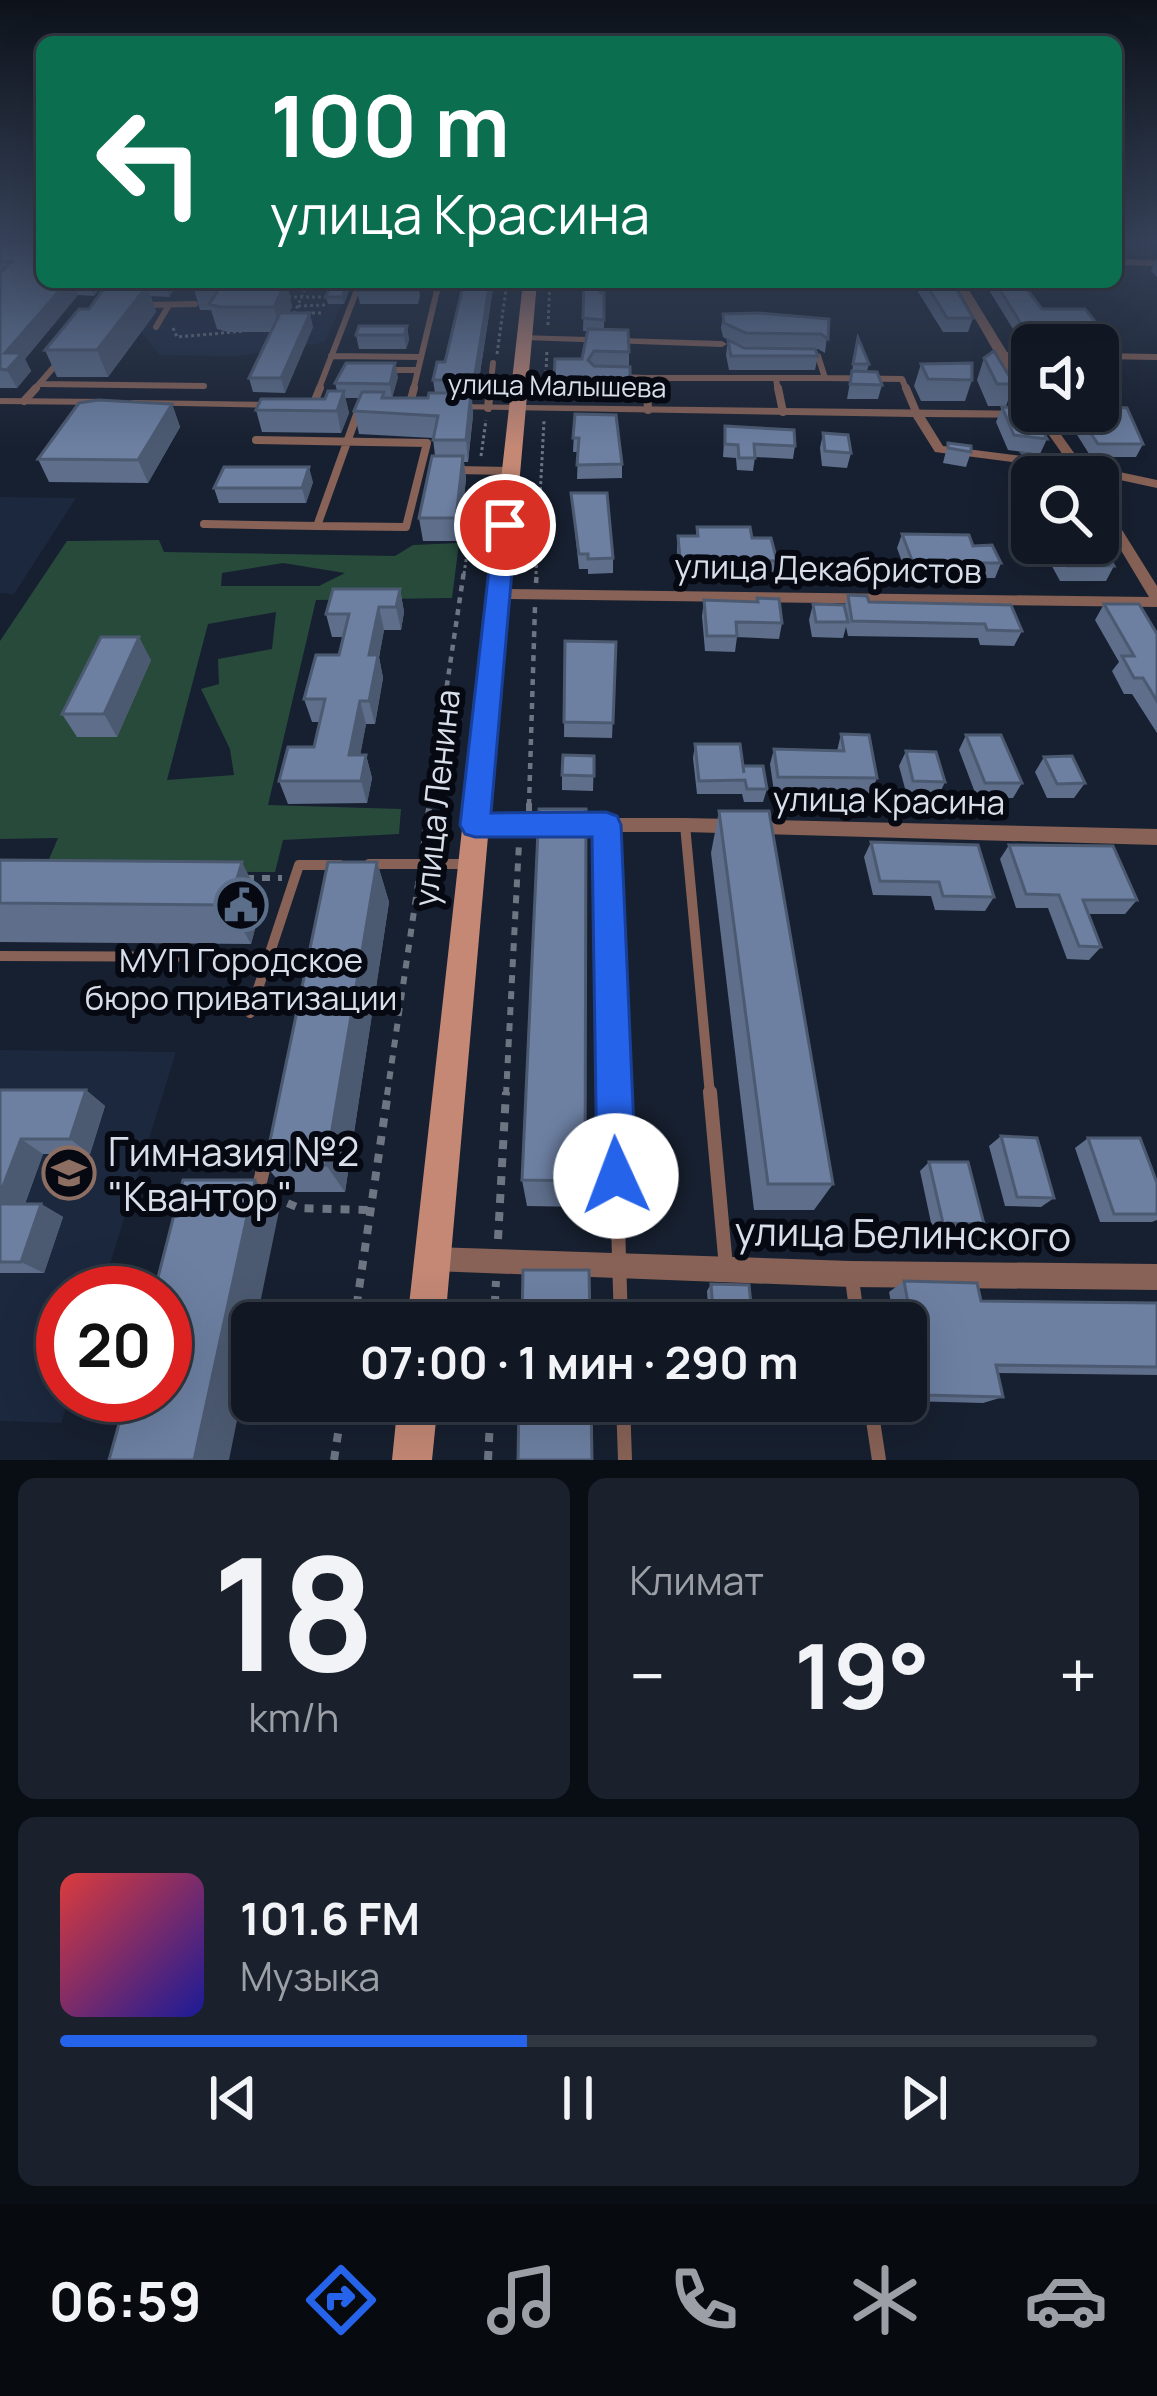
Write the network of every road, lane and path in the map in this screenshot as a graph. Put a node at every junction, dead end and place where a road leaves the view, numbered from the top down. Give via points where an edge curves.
1 (165, 312) edge
2 (168, 312) edge
3 (348, 312) edge
4 (431, 312) edge
5 (502, 312) edge
6 (533, 312) edge
7 (542, 312) edge
8 (976, 312) edge
9 (322, 313) dead end
10 (295, 314) joint
11 (291, 321) edge
12 (156, 327) dead end
13 (256, 328) edge
14 (536, 337) junction
15 (722, 344) dead end
16 (65, 352) edge
17 (1000, 355) junction
18 (1011, 355) edge
19 (331, 356) junction
20 (799, 356) edge
21 (1119, 356) edge
22 (420, 357) junction
23 (1157, 357) edge
24 (493, 363) joint
25 (326, 370) junction
26 (349, 370) edge
27 (371, 370) edge
28 (417, 370) junction
29 (1011, 371) edge
30 (612, 377) edge
31 (647, 378) junction
32 (825, 378) junction
33 (925, 378) edge
34 (902, 379) junction
35 (776, 380) junction
36 (40, 384) junction
37 (204, 386) dead end
38 (24, 401) junction
39 (2, 404) edge
40 (313, 406) junction
41 (360, 406) junction
42 (376, 406) edge
43 (392, 407) edge
44 (409, 407) junction
45 (488, 408) junction
46 (531, 409) junction
47 (648, 410) junction
48 (783, 412) junction
49 (1011, 413) edge
50 (917, 414) junction
51 (256, 440) dead end
52 (347, 441) junction
53 (1011, 461) edge
54 (420, 470) junction
55 (511, 471) junction
56 (1119, 478) edge
57 (1157, 484) edge
58 (204, 524) dead end
59 (317, 526) junction
60 (1119, 536) edge
61 (498, 594) junction
62 (536, 595) junction
63 (1157, 600) edge
64 (475, 825) junction
65 (520, 825) junction
66 (606, 825) junction
67 (685, 825) junction
68 (1157, 837) edge
69 (472, 864) junction
70 (332, 865) junction
71 (247, 878) edge
72 (294, 878) junction
73 (327, 887) edge
74 (0, 956) edge
75 (265, 956) junction
76 (250, 1013) dead end
77 (272, 1129) edge
78 (236, 1195) edge
79 (258, 1195) junction
80 (371, 1210) dead end
81 (432, 1258) junction
82 (496, 1261) junction
83 (619, 1263) junction
84 (726, 1268) junction
85 (851, 1274) junction
86 (1157, 1277) edge
87 (428, 1302) edge
88 (495, 1302) edge
89 (620, 1302) edge
90 (856, 1302) edge
91 (340, 1422) edge
92 (416, 1422) edge
93 (489, 1422) edge
94 (624, 1422) edge
95 (873, 1422) edge
96 (334, 1460) edge
97 (412, 1460) edge
98 (488, 1460) edge
99 (625, 1460) edge
100 (879, 1460) edge

1 - 12 lane
2 - 13 path via 177,337
3 - 19 lane
4 - 22 lane
5 - 24 path
6 - 14 main road, улица Ленина
7 - 14 path
8 - 17 street
9 - 10 path
10 - 11 path
14 - 15 street
14 - 46 main road, улица Ленина
14 - 46 path
16 - 36 lane
17 - 18 street
17 - 29 street
19 - 22 lane
19 - 25 lane
20 - 32 lane via 818,356
21 - 23 street
22 - 28 lane
24 - 45 lane
25 - 26 lane
25 - 40 lane
27 - 28 lane
28 - 44 lane
30 - 31 lane
31 - 35 lane
31 - 47 lane
32 - 34 lane
32 - 35 lane
33 - 34 lane
34 - 50 lane
35 - 48 lane
36 - 37 lane
36 - 38 lane
38 - 39 street
38 - 40 street
40 - 41 street
41 - 42 street
41 - 52 lane
43 - 44 street, улица Малышева
44 - 45 street, улица Малышева
45 - 46 street, улица Малышева
46 - 47 street, улица Малышева
46 - 55 main road, улица Ленина
46 - 62 path
47 - 48 street, улица Малышева
48 - 50 street, улица Малышева
49 - 50 street, улица Малышева
50 - 53 street via 939,449
51 - 52 lane
52 - 54 lane via 427,443
52 - 59 lane
54 - 55 lane
54 - 59 lane via 406,527
55 - 61 main road, улица Ленина
56 - 57 street
58 - 59 lane
60 - 63 street
61 - 62 street, улица Декабристов
61 - 64 main road, улица Ленина
62 - 63 street, улица Декабристов
62 - 65 path via 530,810
64 - 65 street, улица Красина
64 - 69 main road, улица Ленина
65 - 66 street, улица Красина
65 - 82 path
66 - 67 street, улица Красина
66 - 83 lane
67 - 68 street, улица Красина
67 - 84 lane
69 - 70 lane
69 - 81 main road, улица Ленина
70 - 72 lane via 299,866
70 - 73 lane
71 - 72 path
72 - 75 lane
74 - 75 lane
75 - 76 lane
77 - 79 lane
78 - 79 lane
79 - 80 path via 298,1208
81 - 82 street, улица Белинского
81 - 87 main road, улица Ленина
82 - 83 street, улица Белинского
82 - 88 path
83 - 84 street, улица Белинского
83 - 89 lane
84 - 85 street, улица Белинского
85 - 86 street, улица Белинского
85 - 90 lane
91 - 96 path
92 - 97 main road
93 - 98 path
94 - 99 lane
95 - 100 lane

